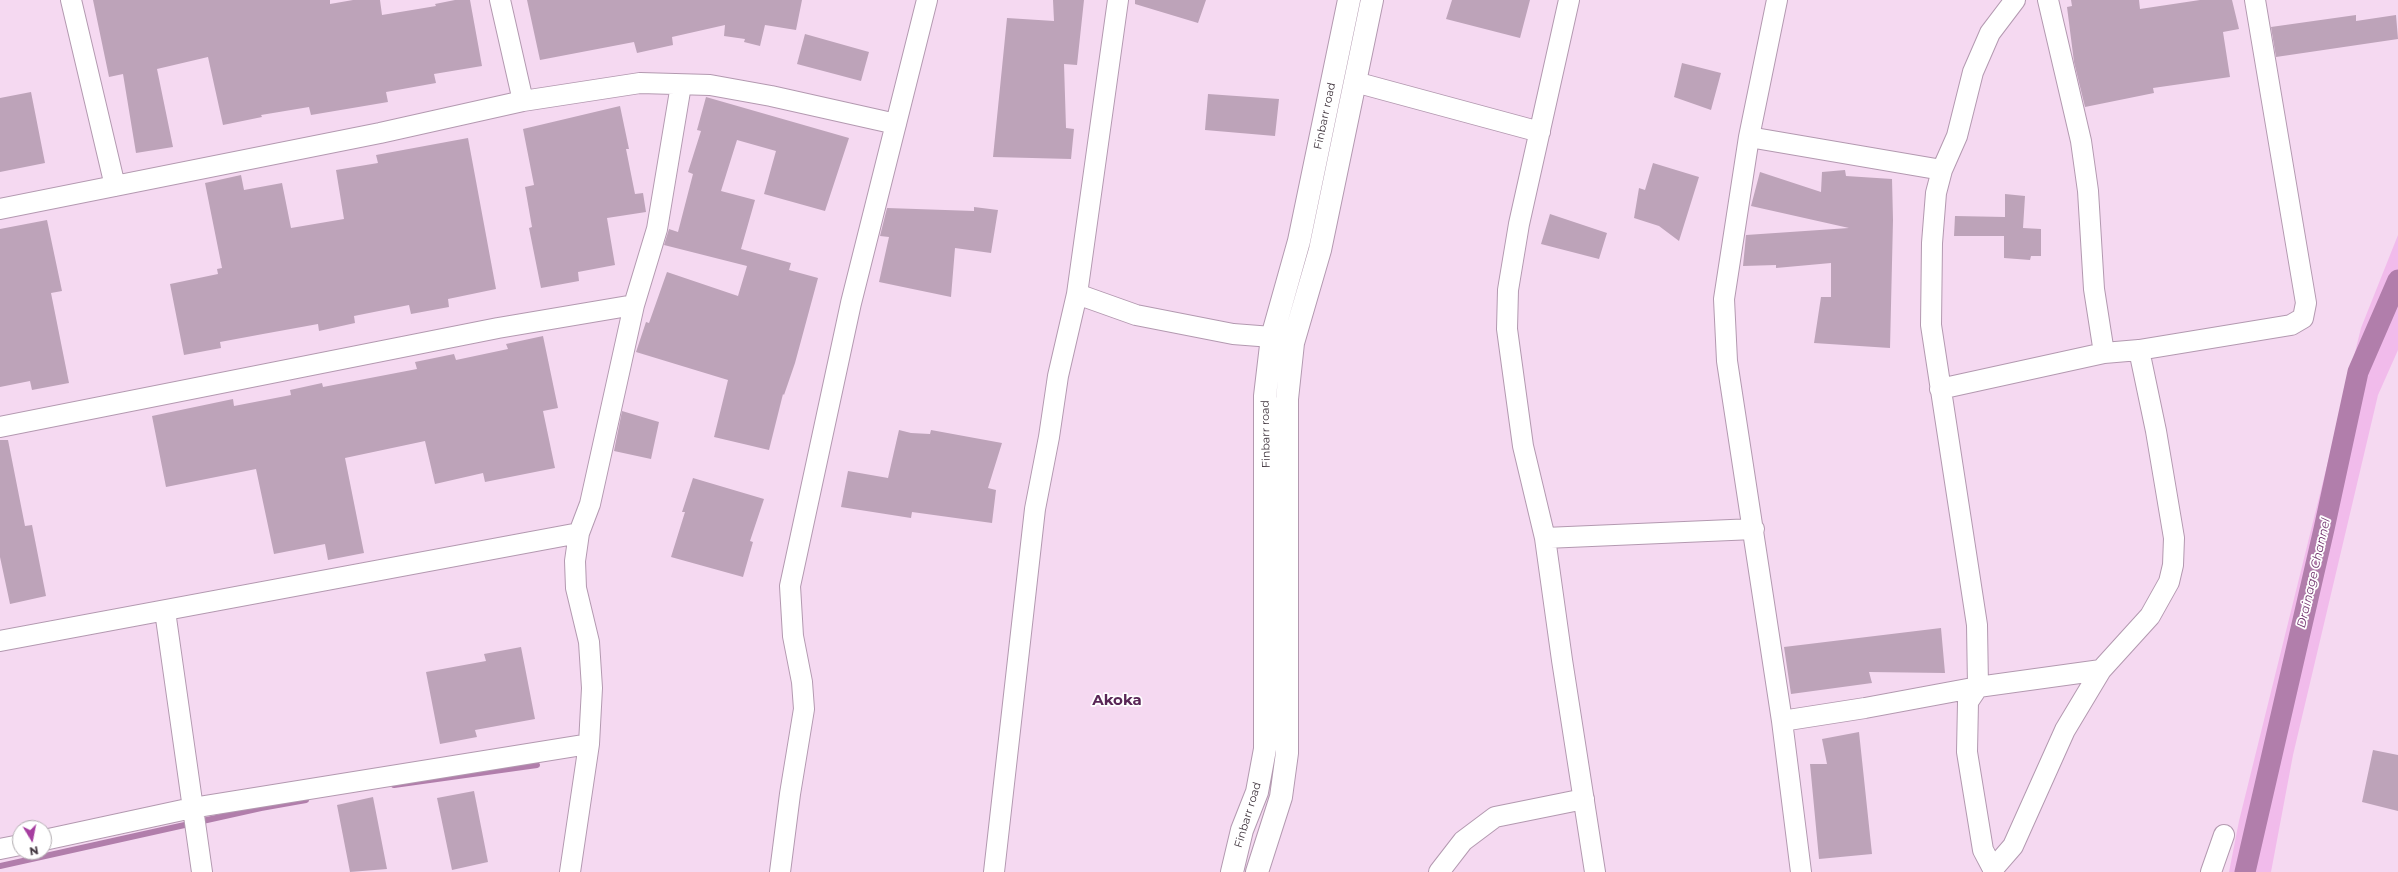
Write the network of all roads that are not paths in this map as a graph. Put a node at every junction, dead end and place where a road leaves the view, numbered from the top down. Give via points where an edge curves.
1 (71, 0) edge
2 (500, 0) edge
3 (928, 0) edge
4 (1118, 0) edge
5 (1349, 0) edge
6 (1372, 0) edge
7 (1569, 0) edge
8 (1778, 0) edge
9 (2015, 0) edge
10 (2048, 0) edge
11 (2255, 0) edge
12 (1355, 82) junction
13 (681, 85) junction
14 (523, 101) junction
15 (896, 124) junction
16 (1540, 132) junction
17 (1749, 137) junction
18 (1942, 170) junction
19 (115, 186) junction
20 (0, 209) edge
21 (1077, 294) junction
22 (634, 305) junction
23 (1272, 337) junction
24 (2139, 350) junction
25 (2104, 353) junction
26 (1940, 389) junction
27 (0, 427) edge
28 (1754, 529) junction
29 (579, 533) junction
30 (1545, 538) junction
31 (165, 611) junction
32 (0, 641) edge
33 (2100, 670) junction
34 (1978, 687) junction
35 (1782, 721) junction
36 (589, 744) junction
37 (1584, 800) junction
38 (194, 820) junction
39 (2224, 835) dead end
40 (52, 839) edge
41 (12, 847) edge
42 (0, 849) edge
43 (1993, 870) edge
44 (202, 872) edge
45 (570, 872) edge
46 (780, 872) edge
47 (994, 872) edge
48 (1232, 872) edge
49 (1258, 872) edge
50 (1439, 872) edge
51 (1595, 872) edge
52 (1801, 872) edge
53 (2211, 872) edge

1 - 19 street
2 - 14 street
3 - 15 street
4 - 21 street
5 - 23 main road, Finbarr road via 1299,241
6 - 12 main road, Finbarr road
7 - 16 street
8 - 17 street
9 - 18 street via 1990,33 1974,72 1956,136
10 - 25 street via 2081,141 2088,191 2094,289
11 - 24 street via 2306,304 2303,318 2291,325
12 - 16 street
12 - 49 main road, Finbarr road via 1320,250 1293,343 1287,399 1287,753 1281,797
13 - 14 street via 640,83
13 - 15 street via 710,85
13 - 22 street via 657,229
14 - 19 street via 380,133
15 - 46 street via 851,302 790,586 793,636 802,682 804,709
16 - 30 street via 1516,239 1508,290 1507,330 1523,446
17 - 18 street
17 - 28 street via 1724,299 1727,361
18 - 26 street via 1936,193 1932,243 1931,325
19 - 20 street
21 - 23 street via 1136,315 1233,334
21 - 47 street via 1058,376 1035,509
22 - 27 street via 498,328
22 - 29 street via 590,504
23 - 48 main road, Finbarr road via 1265,396 1265,749 1257,792 1242,830
24 - 25 street
24 - 33 street via 2174,538 2173,565 2168,582 2150,616
25 - 26 street
26 - 34 street via 1977,625
28 - 30 street
28 - 35 street
29 - 31 street
29 - 36 street via 575,561 576,588 589,642 592,688
30 - 37 street
31 - 32 street
31 - 38 street
33 - 34 street
33 - 43 street via 2065,730 2013,846
34 - 35 street
34 - 43 street via 1968,702 1967,752 1983,850
35 - 52 street
36 - 38 street
36 - 45 street
37 - 50 street via 1495,817 1463,841
37 - 51 street
38 - 40 street
38 - 44 street
39 - 53 street
41 - 42 street

